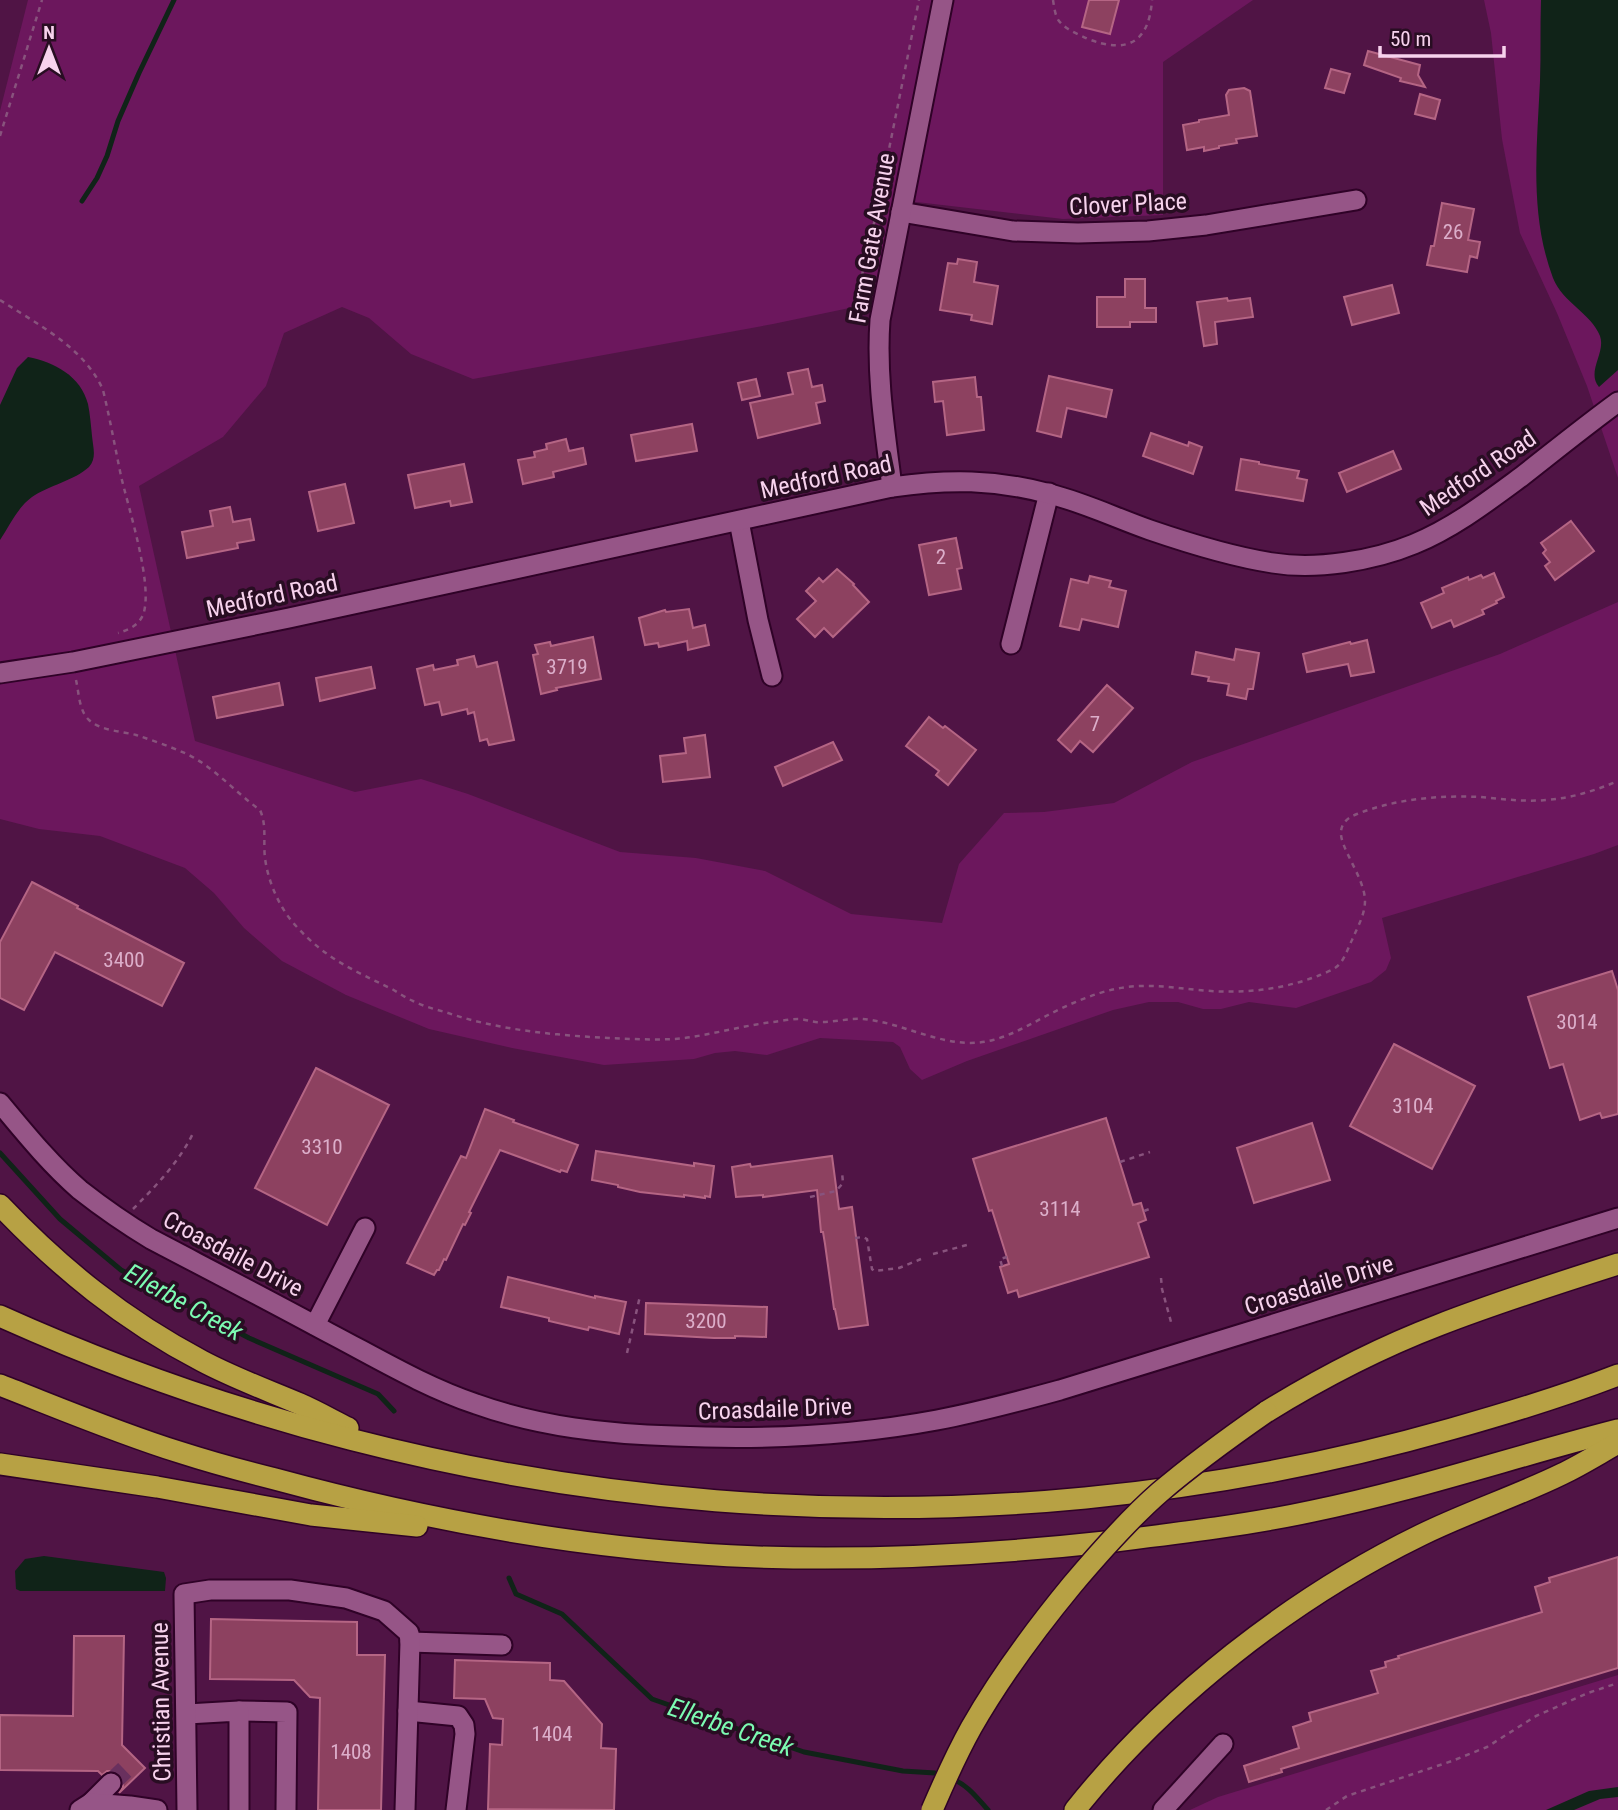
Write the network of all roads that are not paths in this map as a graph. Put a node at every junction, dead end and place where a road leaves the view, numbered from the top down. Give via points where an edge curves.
1 (943, 0) edge
2 (1356, 200) dead end
3 (901, 212) junction
4 (1618, 402) edge
5 (892, 486) junction
6 (1049, 493) junction
7 (739, 521) junction
8 (1011, 644) dead end
9 (0, 673) edge
10 (772, 677) dead end
11 (0, 1103) edge
12 (0, 1205) edge
13 (1618, 1218) edge
14 (365, 1228) dead end
15 (1618, 1264) edge
16 (0, 1316) edge
17 (315, 1325) junction
18 (1618, 1375) edge
19 (0, 1385) edge
20 (1618, 1430) edge
21 (1618, 1443) edge
22 (387, 1449) junction
23 (0, 1464) edge
24 (520, 1533) junction
25 (410, 1642) junction
26 (502, 1646) dead end
27 (239, 1711) junction
28 (408, 1711) junction
29 (187, 1714) junction
30 (1223, 1744) dead end
31 (111, 1783) tunnel mouth
32 (86, 1807) edge
33 (157, 1810) edge
34 (187, 1810) edge
35 (239, 1810) edge
36 (286, 1810) edge
37 (405, 1810) edge
38 (456, 1810) edge
39 (932, 1810) edge
40 (1075, 1810) edge
41 (1163, 1810) edge

1 - 3 street, Farm Gate Avenue
2 - 3 street, Clover Place via 1136,232 1013,231
3 - 5 street, Farm Gate Avenue via 878,348
4 - 6 street, Medford Road via 1451,526 1392,552 1341,562 1275,564 1150,530
5 - 6 street, Medford Road via 960,481
5 - 7 street, Medford Road
6 - 8 street
7 - 9 street, Medford Road via 303,615
7 - 10 street
11 - 17 street, Croasdaile Drive via 62,1173 121,1221
12 - 22 highway via 87,1287 148,1329 202,1361
13 - 17 street, Croasdaile Drive via 1050,1393 935,1420 827,1433 660,1436 525,1419 447,1393
14 - 17 street
15 - 39 highway, bridge via 1438,1325 1342,1368 1208,1452 1122,1529 1035,1630 971,1728
16 - 22 highway via 201,1395
18 - 22 highway via 1488,1419 1319,1463 1221,1481 1042,1503 892,1508 738,1503 573,1485
19 - 24 highway via 178,1452 250,1473 388,1508
20 - 24 highway via 1314,1511 1047,1548 876,1558 756,1557 593,1544
21 - 40 highway via 1563,1474 1410,1540 1295,1608 1163,1716
23 - 24 highway via 311,1516
25 - 26 street
25 - 28 street
25 - 29 street, Christian Avenue via 409,1633 384,1611 346,1598 290,1590 184,1594
27 - 29 street
27 - 35 street
27 - 36 street via 287,1712
28 - 37 street
28 - 38 street via 458,1716 464,1725
29 - 34 street, Christian Avenue
30 - 41 street
31 - 32 street
32 - 33 street

